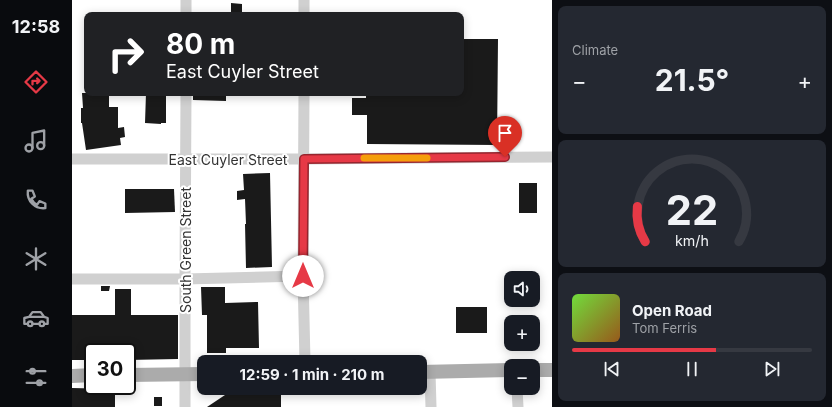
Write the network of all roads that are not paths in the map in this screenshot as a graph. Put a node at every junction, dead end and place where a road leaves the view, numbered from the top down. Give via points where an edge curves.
1 (186, 0) edge
2 (304, 0) edge
3 (186, 12) edge
4 (304, 12) edge
5 (186, 96) edge
6 (304, 96) edge
7 (552, 157) edge
8 (72, 159) edge
9 (186, 159) junction
10 (304, 159) junction
11 (303, 276) junction
12 (72, 278) edge
13 (185, 279) junction
14 (305, 355) edge
15 (504, 370) edge
16 (540, 370) edge
17 (552, 370) edge
18 (427, 372) edge
19 (185, 374) junction
20 (197, 374) edge
21 (136, 375) edge
22 (72, 376) edge
23 (84, 376) edge
24 (427, 384) edge
25 (517, 395) edge
26 (185, 407) edge
27 (431, 407) edge
28 (518, 407) edge

1 - 3 street
2 - 4 street
5 - 9 street, South Green Street
6 - 10 street
7 - 10 street, East Cuyler Street
8 - 9 street, East Cuyler Street
9 - 10 street, East Cuyler Street
9 - 13 street, South Green Street
10 - 11 street
11 - 13 street
11 - 14 street
12 - 13 street
13 - 19 street, South Green Street
15 - 18 main road
16 - 17 main road
19 - 20 main road
19 - 21 main road
19 - 26 street, South Green Street
22 - 23 main road
24 - 27 street
25 - 28 street

